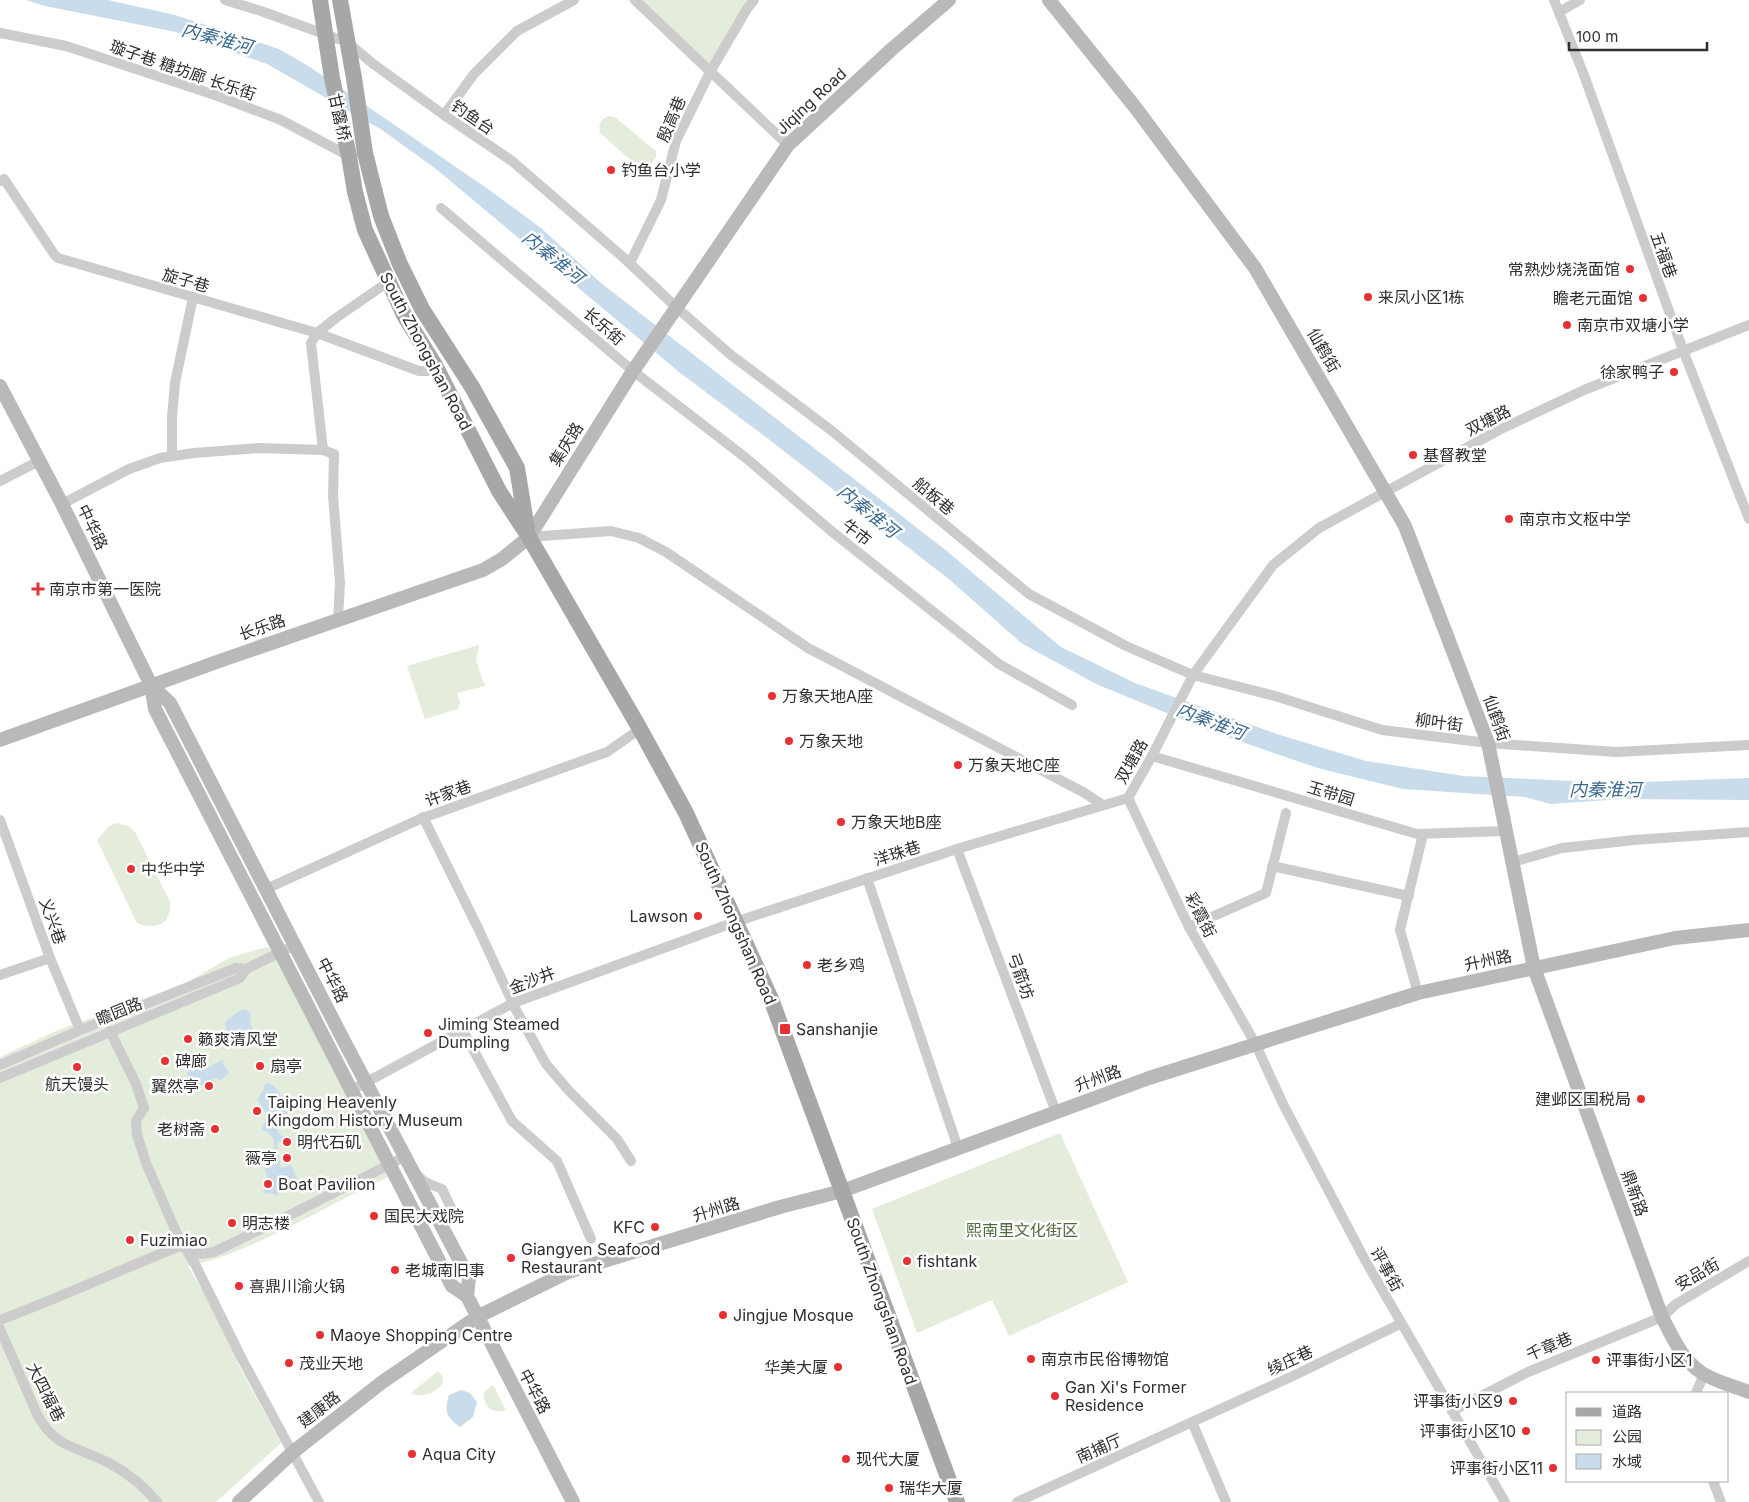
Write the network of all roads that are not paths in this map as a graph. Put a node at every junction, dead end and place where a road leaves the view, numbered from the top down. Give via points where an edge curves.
1 (225, 0) edge
2 (320, 0) edge
3 (340, 0) edge
4 (574, 0) edge
5 (635, 0) edge
6 (754, 0) edge
7 (948, 0) edge
8 (1050, 0) edge
9 (1554, 0) edge
10 (1580, 0) edge
11 (1559, 12) junction
12 (0, 34) edge
13 (326, 35) junction
14 (346, 41) junction
15 (710, 72) junction
16 (444, 116) junction
17 (788, 145) junction
18 (357, 154) junction
19 (0, 181) edge
20 (441, 208) dead end
21 (630, 263) junction
22 (388, 282) junction
23 (193, 298) junction
24 (676, 307) junction
25 (666, 321) joint
26 (1749, 325) edge
27 (317, 333) junction
28 (1683, 350) junction
29 (436, 367) junction
30 (633, 371) junction
31 (0, 386) edge
32 (323, 450) junction
33 (172, 456) junction
34 (39, 462) junction
35 (0, 481) edge
36 (1386, 491) junction
37 (62, 504) junction
38 (1749, 519) edge
39 (528, 537) junction
40 (338, 619) junction
41 (1192, 676) junction
42 (151, 685) junction
43 (1072, 706) dead end
44 (640, 729) junction
45 (0, 740) edge
46 (1488, 743) junction
47 (1749, 745) edge
48 (1152, 756) junction
49 (1128, 798) junction
50 (1103, 805) junction
51 (1286, 813) dead end
52 (423, 817) junction
53 (0, 820) edge
54 (1506, 831) junction
55 (1749, 832) edge
56 (1424, 834) junction
57 (957, 849) junction
58 (1513, 862) junction
59 (1272, 866) junction
60 (867, 878) junction
61 (266, 889) junction
62 (1409, 896) junction
63 (735, 922) junction
64 (1189, 927) junction
65 (1749, 930) edge
66 (295, 945) junction
67 (50, 958) junction
68 (1534, 968) junction
69 (246, 969) junction
70 (0, 974) edge
71 (1418, 993) junction
72 (513, 1003) junction
73 (462, 1029) junction
74 (81, 1030) junction
75 (110, 1031) junction
76 (68, 1036) junction
77 (88, 1040) junction
78 (1255, 1043) junction
79 (72, 1047) junction
80 (0, 1065) edge
81 (0, 1078) edge
82 (367, 1082) junction
83 (352, 1090) junction
84 (1056, 1112) junction
85 (958, 1148) junction
86 (406, 1156) junction
87 (631, 1161) dead end
88 (415, 1173) junction
89 (842, 1190) junction
90 (456, 1218) dead end
91 (591, 1239) dead end
92 (185, 1247) junction
93 (1749, 1261) edge
94 (467, 1296) junction
95 (477, 1317) junction
96 (1662, 1317) junction
97 (0, 1320) edge
98 (1400, 1324) junction
99 (0, 1329) edge
100 (1704, 1374) junction
101 (1696, 1392) edge
102 (1749, 1392) edge
103 (1452, 1411) junction
104 (1192, 1422) junction
105 (293, 1452) junction
106 (1713, 1482) edge
107 (157, 1502) edge
108 (239, 1502) edge
109 (319, 1502) edge
110 (573, 1502) edge
111 (957, 1502) edge
112 (1017, 1502) edge
113 (1226, 1502) edge
114 (1505, 1502) edge
115 (1721, 1502) edge

1 - 13 street, 钓鱼台
2 - 13 main road
3 - 14 main road
4 - 16 street via 517,31 474,74
5 - 15 street
6 - 15 street, 殷高巷
7 - 17 main road, Jiqing Road
8 - 36 main road, 仙鹤街 via 1256,268
9 - 11 street, 五福巷
10 - 11 street
11 - 28 street, 五福巷
12 - 18 street, 璇子巷 糖坊廊 长乐街 via 66,46 215,95
13 - 14 street, 钓鱼台
13 - 18 main road, 甘露桥 via 332,78
14 - 16 street, 钓鱼台
14 - 18 main road, 甘露桥, bridge via 354,78
15 - 17 street
15 - 21 street, 殷高巷 via 676,141 661,200
16 - 21 street, 钓鱼台 via 512,161
17 - 24 main road, Jiqing Road
18 - 22 main road, South Zhongshan Road via 355,192 366,230
18 - 39 main road, South Zhongshan Road via 399,262 422,309 472,387 517,468
19 - 23 street, 旋子巷 via 4,179 58,258
20 - 30 street, 长乐街
21 - 24 street, 钓鱼台
22 - 27 street
22 - 29 main road, South Zhongshan Road
23 - 27 street, 旋子巷
23 - 33 street via 174,383
24 - 25 main road, Jiqing Road
24 - 41 street, 船板巷 via 731,355 832,431 1029,594 1126,646
25 - 30 main road, 集庆路
26 - 28 street, 双塘路
27 - 29 street, 旋子巷 via 419,371 428,372
27 - 32 street via 311,343
28 - 36 street, 双塘路 via 1584,390 1507,426
28 - 38 street, 五福巷
29 - 39 main road, South Zhongshan Road via 499,491
30 - 39 main road, 集庆路
30 - 43 street, 牛市 via 746,458 830,530 999,664
31 - 34 main road, 中华路
32 - 33 street via 258,448
32 - 40 street via 334,454 333,496 340,583
33 - 37 street via 129,469
34 - 35 street
34 - 37 main road, 中华路
36 - 41 street, 双塘路 via 1319,528 1273,565
36 - 46 main road, 仙鹤街 via 1405,526
37 - 42 main road, 中华路
39 - 40 main road, 长乐路 via 483,570
39 - 44 main road, South Zhongshan Road
39 - 50 street via 611,531 639,538 666,552 808,648
40 - 42 main road, 长乐路
41 - 46 street, 柳叶街 via 1275,696 1382,730
41 - 48 street, 双塘路
42 - 45 main road, 长乐路
42 - 61 main road, 中华路 via 170,703
42 - 83 main road, 中华路 via 155,709
44 - 52 street, 许家巷 via 608,752
44 - 63 main road, South Zhongshan Road via 686,813
46 - 47 street, 柳叶街 via 1616,752
46 - 54 main road, 仙鹤街
48 - 49 street, 双塘路
48 - 56 street, 玉带园
49 - 50 street, 洋珠巷
49 - 64 street, 彩霞街
50 - 57 street, 洋珠巷
51 - 59 street
52 - 61 street, 许家巷
52 - 72 street
53 - 67 street, 义兴巷
54 - 56 street, 玉带园
54 - 58 main road
55 - 58 street via 1562,848
56 - 62 street
57 - 60 street, 洋珠巷
57 - 84 street, 弓箭坊
58 - 68 main road
59 - 62 street
59 - 64 street via 1266,893
60 - 63 street, 洋珠巷
60 - 85 street
61 - 66 main road, 中华路
62 - 71 street via 1400,930
63 - 72 street, 金沙井
63 - 89 main road, South Zhongshan Road via 770,999
64 - 78 street, 彩霞街
65 - 68 main road, 升州路 via 1675,938
66 - 69 street, 瞻园路
66 - 82 main road, 中华路
67 - 70 street
67 - 74 street, 义兴巷
68 - 71 main road, 升州路
68 - 96 main road, 鼎新路
69 - 74 street, 瞻园路 via 236,968
69 - 75 street, 瞻园路 via 240,978
71 - 78 main road, 升州路
72 - 73 street, 金沙井
72 - 87 street via 546,1064 618,1139
73 - 82 street, 金沙井
73 - 91 street via 512,1121 558,1161
74 - 76 street, 瞻园路
74 - 77 street, 义兴巷 via 80,1038
75 - 77 street, 瞻园路
75 - 92 street via 144,1108 136,1121 146,1163
76 - 79 street via 76,1039
76 - 80 street, 瞻园路
77 - 79 street, 瞻园路
78 - 84 main road, 升州路
78 - 98 street, 评事街 via 1284,1106
79 - 81 street, 瞻园路
82 - 83 street, 金沙井
82 - 86 main road, 中华路
83 - 94 main road, 中华路 via 452,1286
84 - 85 main road, 升州路
85 - 89 main road, 升州路
86 - 88 main road, 中华路
86 - 92 street via 214,1252 193,1253
88 - 90 street via 425,1182 442,1189
88 - 94 main road, 中华路 via 469,1278
89 - 95 main road, 升州路 via 568,1272
89 - 111 main road, South Zhongshan Road
92 - 97 street via 180,1246 128,1266
92 - 105 street
93 - 96 street, 安品街 via 1676,1304
94 - 95 main road, 中华路
95 - 105 main road, 建康路 via 380,1383
95 - 110 main road, 中华路
96 - 100 main road, 鼎新路 via 1679,1349
96 - 103 street, 千章巷 via 1528,1372
98 - 103 street, 评事街
98 - 104 street, 绫庄巷
99 - 107 street, 大四福巷 via 37,1414 51,1434 63,1444 94,1456 132,1477
100 - 101 street
100 - 102 main road, 鼎新路
103 - 114 street, 评事街
104 - 112 street, 南捕厅
104 - 113 street
105 - 108 main road, 建康路
105 - 109 street
106 - 115 street

